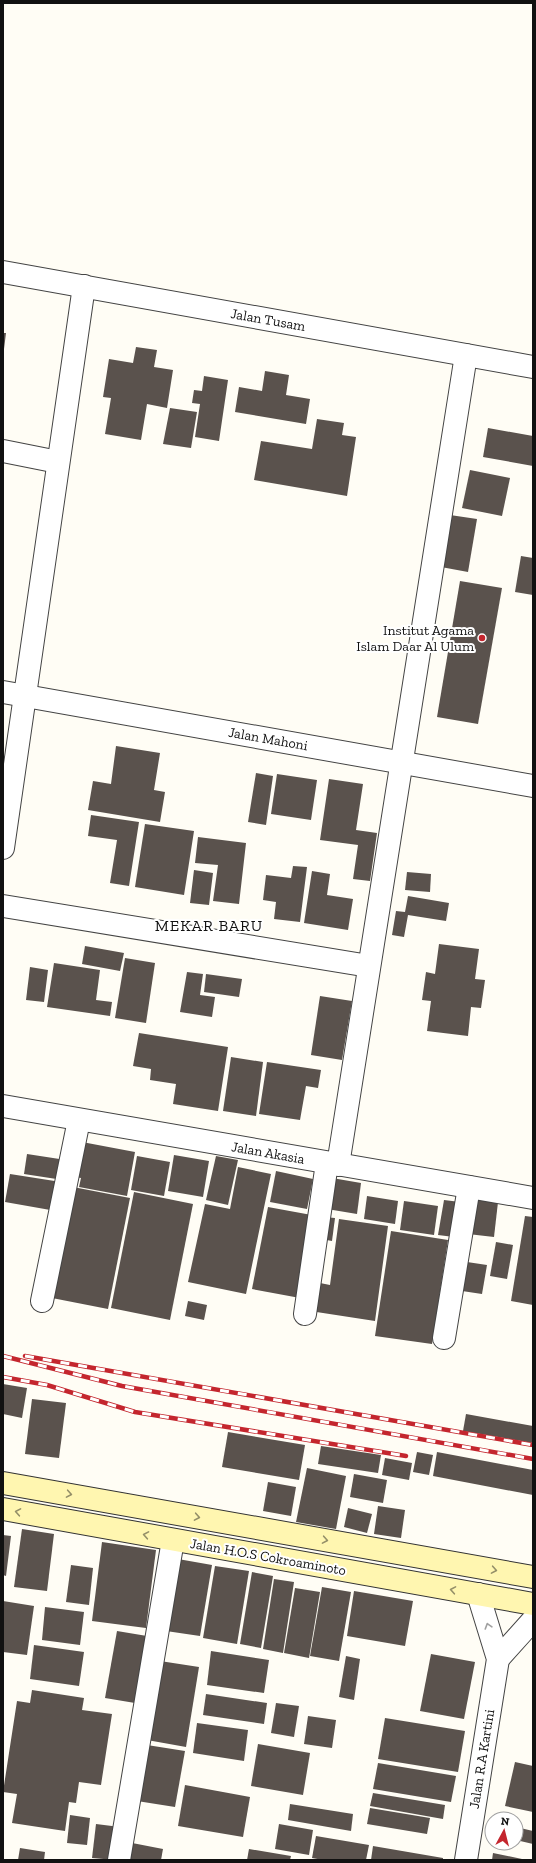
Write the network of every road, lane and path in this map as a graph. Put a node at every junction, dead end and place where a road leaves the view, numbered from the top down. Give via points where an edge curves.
1 (3, 272) edge
2 (84, 286) junction
3 (466, 355) junction
4 (533, 367) edge
5 (3, 451) edge
6 (58, 462) junction
7 (3, 692) edge
8 (25, 696) junction
9 (401, 763) junction
10 (533, 786) edge
11 (3, 848) edge
12 (3, 906) edge
13 (370, 966) junction
14 (3, 1106) edge
15 (78, 1120) junction
16 (333, 1164) junction
17 (469, 1187) junction
18 (533, 1198) edge
19 (42, 1301) dead end
20 (305, 1314) dead end
21 (444, 1338) dead end
22 (3, 1482) edge
23 (3, 1509) edge
24 (173, 1540) junction
25 (533, 1577) edge
26 (478, 1594) junction
27 (533, 1604) edge
28 (533, 1620) edge
29 (498, 1659) junction
30 (119, 1860) edge
31 (466, 1860) edge

1 - 2 street, Jalan Tusam
2 - 3 street, Jalan Tusam
2 - 6 street
3 - 4 street, Jalan Tusam
3 - 9 street
5 - 6 street
6 - 8 street
7 - 8 street, Jalan Mahoni
8 - 9 street, Jalan Mahoni
8 - 11 street
9 - 10 street, Jalan Mahoni
9 - 13 street
12 - 13 street
13 - 16 street
14 - 15 street, Jalan Akasia
15 - 16 street, Jalan Akasia
15 - 19 street
16 - 17 street, Jalan Akasia
16 - 20 street
17 - 18 street, Jalan Akasia
17 - 21 street
22 -> 25 main road, Jalan H.O.S Cokroaminoto
24 -> 23 main road, Jalan H.O.S Cokroaminoto
26 -> 24 main road, Jalan H.O.S Cokroaminoto
24 - 30 street
26 - 27 main road, Jalan H.O.S Cokroaminoto
29 -> 26 street
28 - 29 street
29 - 31 street, Jalan R.A Kartini

